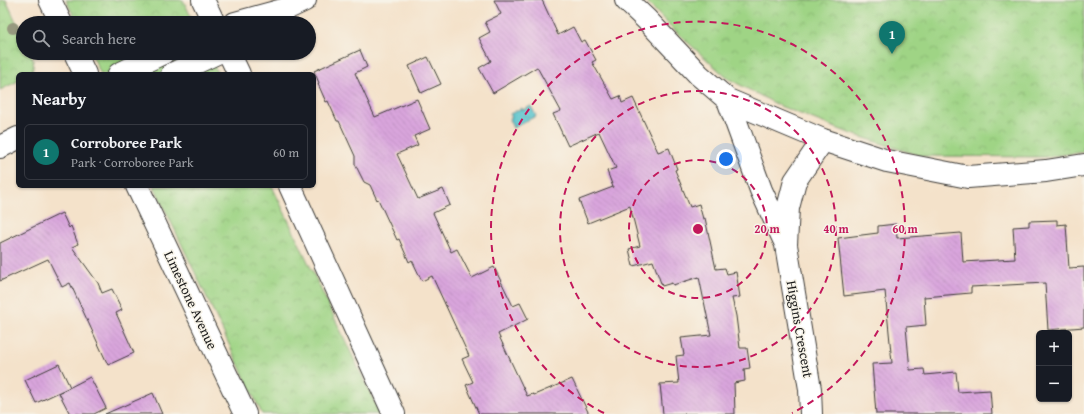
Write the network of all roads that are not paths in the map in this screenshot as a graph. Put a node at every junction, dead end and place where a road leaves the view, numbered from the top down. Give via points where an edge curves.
1 (50, 0) edge
2 (204, 0) edge
3 (626, 0) edge
4 (295, 5) edge
5 (58, 16) edge
6 (211, 16) edge
7 (258, 16) edge
8 (276, 16) edge
9 (78, 60) edge
10 (148, 60) edge
11 (201, 60) edge
12 (232, 60) edge
13 (84, 72) edge
14 (123, 72) edge
15 (176, 72) edge
16 (238, 72) edge
17 (728, 100) junction
18 (823, 140) junction
19 (1084, 165) edge
20 (138, 188) edge
21 (291, 188) edge
22 (786, 245) junction
23 (245, 414) edge
24 (394, 414) edge
25 (811, 414) edge

1 - 5 street
2 - 6 street
3 - 17 street via 699,75
4 - 7 street
4 - 8 street
9 - 13 street
10 - 14 street
11 - 15 street
12 - 16 street
17 - 18 street
17 - 22 street, Higgins Crescent via 761,190
18 - 19 street via 887,161 968,177 1046,171
18 - 22 street, Higgins Crescent via 795,181 788,208
20 - 23 street, Limestone Avenue
21 - 24 street
22 - 25 street, Higgins Crescent via 810,389

